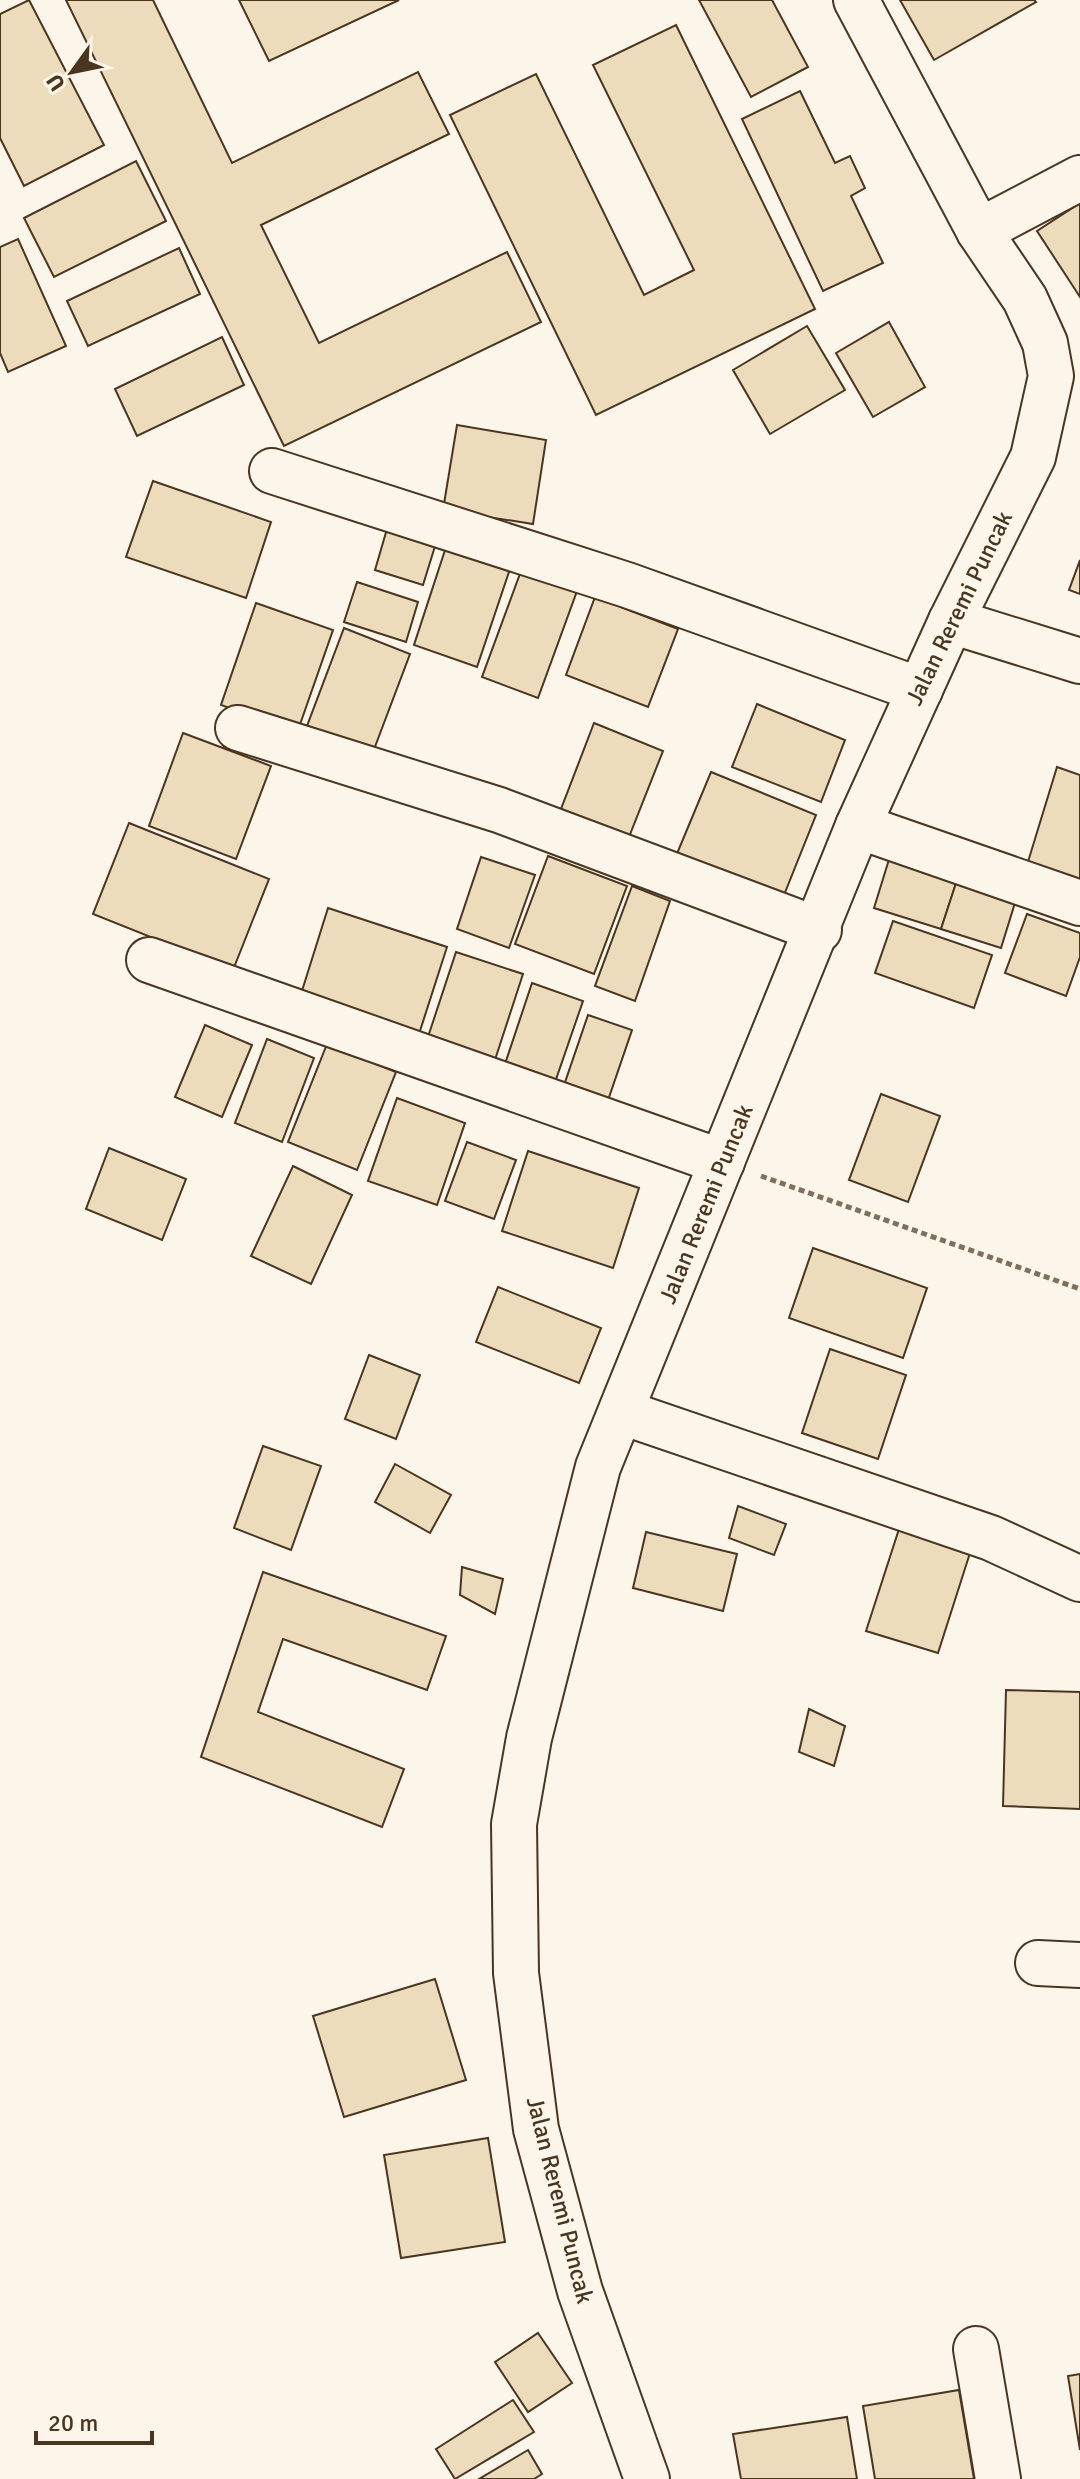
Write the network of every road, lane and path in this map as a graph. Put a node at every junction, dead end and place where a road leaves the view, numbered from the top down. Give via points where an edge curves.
1 (856, 0) edge
2 (1080, 178) edge
3 (979, 231) junction
4 (1066, 379) edge
5 (272, 471) dead end
6 (951, 621) junction
7 (1080, 661) edge
8 (920, 690) junction
9 (238, 728) dead end
10 (858, 826) junction
11 (1080, 903) edge
12 (819, 930) junction
13 (149, 960) dead end
14 (722, 1162) junction
15 (1080, 1289) edge
16 (622, 1412) junction
17 (1080, 1579) edge
18 (976, 2349) dead end
19 (647, 2479) edge
20 (998, 2479) edge

1 - 3 street, Jalan Reremi Puncak
2 - 3 street
3 - 4 street, Jalan Reremi Puncak via 1025,299
4 - 6 street, Jalan Reremi Puncak
5 - 8 street via 627,585
6 - 7 street
6 - 8 street, Jalan Reremi Puncak
8 - 10 street, Jalan Reremi Puncak
9 - 12 street via 499,810
10 - 11 street
10 - 12 street, Jalan Reremi Puncak
12 - 14 street, Jalan Reremi Puncak
13 - 14 street
14 - 15 path
14 - 16 street, Jalan Reremi Puncak
16 - 17 street via 991,1538
16 - 19 street, Jalan Reremi Puncak via 598,1467 529,1738 514,1824 516,1973 536,2129 580,2291
18 - 20 street

